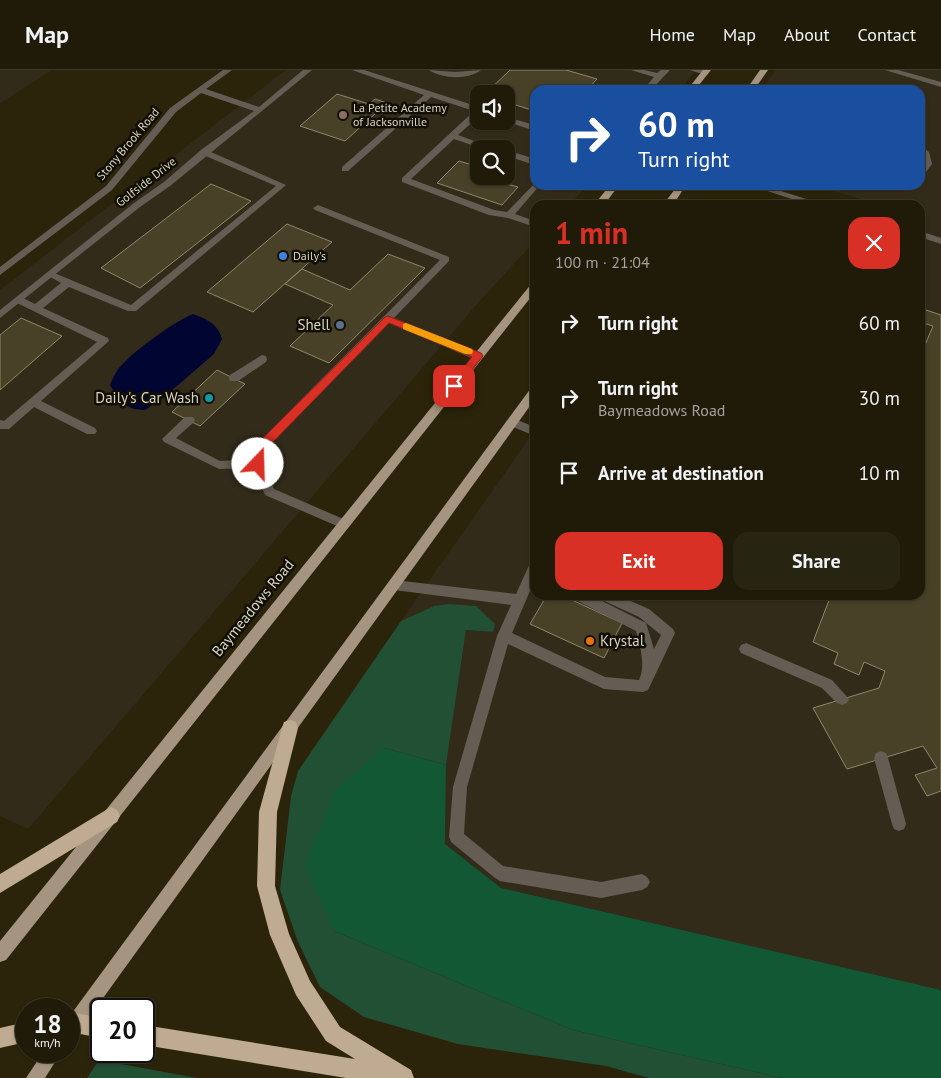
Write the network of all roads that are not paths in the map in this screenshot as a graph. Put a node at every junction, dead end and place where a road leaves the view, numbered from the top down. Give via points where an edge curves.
1 (228, 70) edge
2 (308, 70) edge
3 (356, 70) edge
4 (433, 70) edge
5 (477, 70) edge
6 (635, 70) edge
7 (666, 70) edge
8 (694, 70) edge
9 (764, 70) edge
10 (889, 70) edge
11 (706, 71) edge
12 (658, 76) junction
13 (651, 85) edge
14 (695, 85) edge
15 (754, 85) edge
16 (941, 85) edge
17 (200, 90) junction
18 (430, 94) junction
19 (470, 107) edge
20 (260, 110) junction
21 (470, 119) edge
22 (515, 122) edge
23 (530, 126) edge
24 (452, 136) junction
25 (470, 142) edge
26 (204, 152) junction
27 (925, 152) edge
28 (515, 156) edge
29 (530, 160) edge
30 (925, 168) edge
31 (345, 169) dead end
32 (532, 190) edge
33 (611, 190) edge
34 (770, 190) edge
35 (603, 200) edge
36 (803, 200) edge
37 (318, 208) dead end
38 (509, 215) junction
39 (530, 222) edge
40 (925, 236) edge
41 (941, 241) edge
42 (0, 272) edge
43 (52, 274) junction
44 (68, 282) junction
45 (530, 291) edge
46 (20, 300) junction
47 (35, 309) junction
48 (0, 315) edge
49 (388, 319) junction
50 (478, 356) junction
51 (262, 359) dead end
52 (234, 378) dead end
53 (530, 398) edge
54 (34, 402) junction
55 (189, 420) dead end
56 (512, 422) junction
57 (0, 424) edge
58 (530, 430) edge
59 (91, 431) dead end
60 (258, 464) junction
61 (344, 524) junction
62 (530, 578) edge
63 (394, 585) junction
64 (518, 600) junction
65 (588, 600) edge
66 (615, 600) edge
67 (504, 636) junction
68 (746, 649) dead end
69 (649, 674) junction
70 (842, 700) dead end
71 (290, 728) junction
72 (881, 758) dead end
73 (111, 816) junction
74 (899, 824) dead end
75 (642, 882) dead end
76 (0, 884) edge
77 (0, 954) edge
78 (80, 1014) edge
79 (15, 1035) edge
80 (155, 1037) edge
81 (0, 1038) edge
82 (46, 1063) edge
83 (407, 1077) edge
84 (35, 1078) edge

1 - 17 street, Stony Brook Road
2 - 20 street, Golfside Drive
3 - 18 street
4 - 5 street via 460,76
6 - 12 street
7 - 12 street
8 - 11 street
9 - 15 main road
10 - 16 street
11 - 14 main road
12 - 13 street
17 - 20 street
17 - 42 street, Stony Brook Road via 173,110 109,188
18 - 19 street
18 - 31 street
20 - 26 street, Golfside Drive
21 - 24 street
22 - 23 street
24 - 25 street
24 - 38 street via 405,180 492,213
26 - 43 street, Golfside Drive
26 - 44 street via 282,185 132,309
27 - 30 street via 928,164
28 - 29 street
32 - 38 street
33 - 35 main road
34 - 36 street
37 - 49 street via 446,259
38 - 39 street
40 - 41 street
43 - 44 street
43 - 46 street, Golfside Drive
44 - 47 street
45 - 50 main road, Baymeadows Road
46 - 47 street
46 - 48 street, Golfside Drive
47 - 54 street via 104,341
49 - 50 street
49 - 60 street via 264,444
50 - 61 main road, Baymeadows Road
51 - 52 street
53 - 56 main road
54 - 57 street via 5,426
54 - 59 street
55 - 60 street via 168,439 219,465
56 - 58 street
56 - 63 main road
60 - 61 street via 270,492
61 - 73 main road, Baymeadows Road
62 - 64 street
63 - 64 street
63 - 71 main road
64 - 67 street
65 - 69 street via 640,627 647,647
66 - 69 street via 644,613 668,633
67 - 69 street via 604,683 644,686
67 - 75 street via 460,787 456,836 500,873 601,890
68 - 70 street via 827,684
71 - 78 main road
71 - 83 highway via 268,812 266,886 280,935 303,988 332,1034
72 - 74 street
73 - 76 highway
73 - 77 main road, Baymeadows Road
79 - 81 highway
80 - 83 highway
82 - 84 main road

